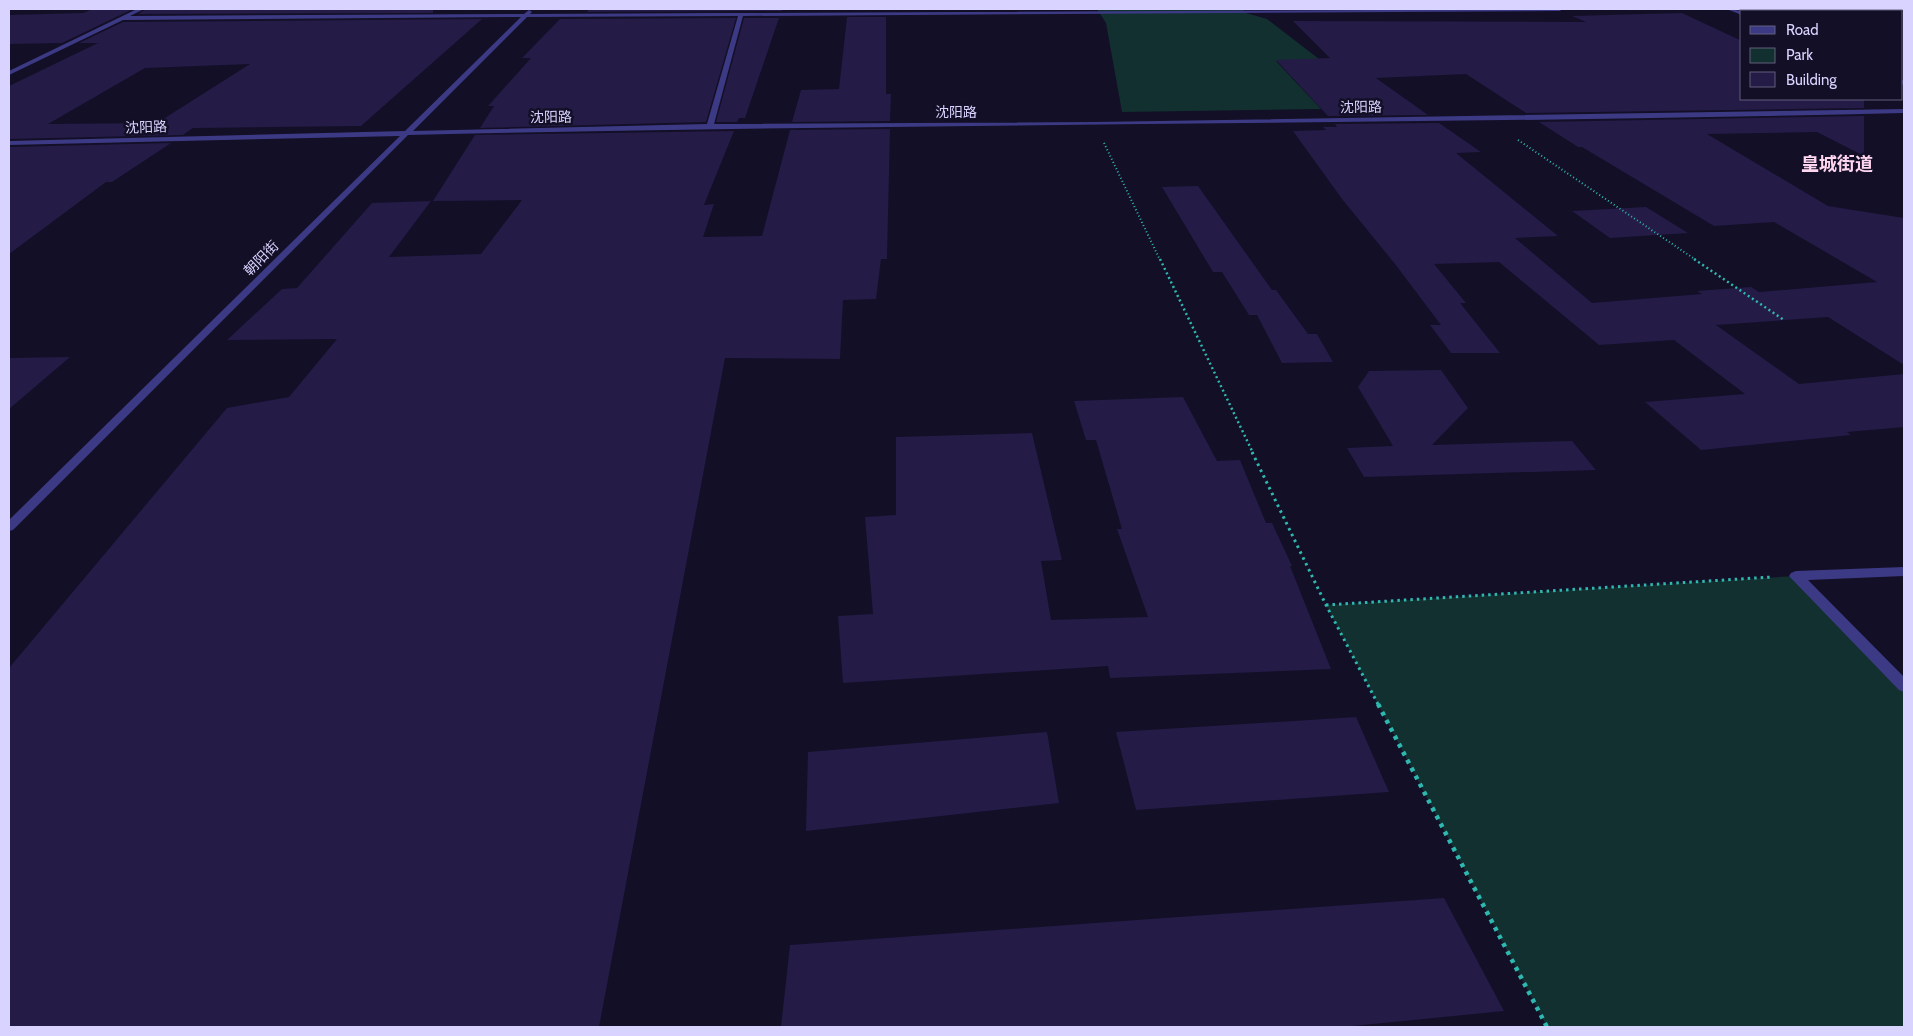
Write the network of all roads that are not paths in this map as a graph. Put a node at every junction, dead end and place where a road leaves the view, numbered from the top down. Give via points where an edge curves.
1 (141, 9) edge
2 (1560, 9) edge
3 (1244, 11) edge
4 (529, 12) edge
5 (741, 14) junction
6 (121, 18) junction
7 (9, 73) edge
8 (1904, 111) edge
9 (710, 126) junction
10 (407, 133) junction
11 (9, 143) edge
12 (9, 528) edge
13 (1904, 571) edge
14 (1904, 686) edge

1 - 6 street
2 - 3 street
3 - 5 street
4 - 5 street
4 - 6 street
4 - 10 street, 朝阳街
5 - 9 street
6 - 7 street
8 - 9 street, 沈阳路 via 1095,124
9 - 10 street, 沈阳路
10 - 11 street, 沈阳路
10 - 12 street, 朝阳街
13 - 14 street via 1796,576

